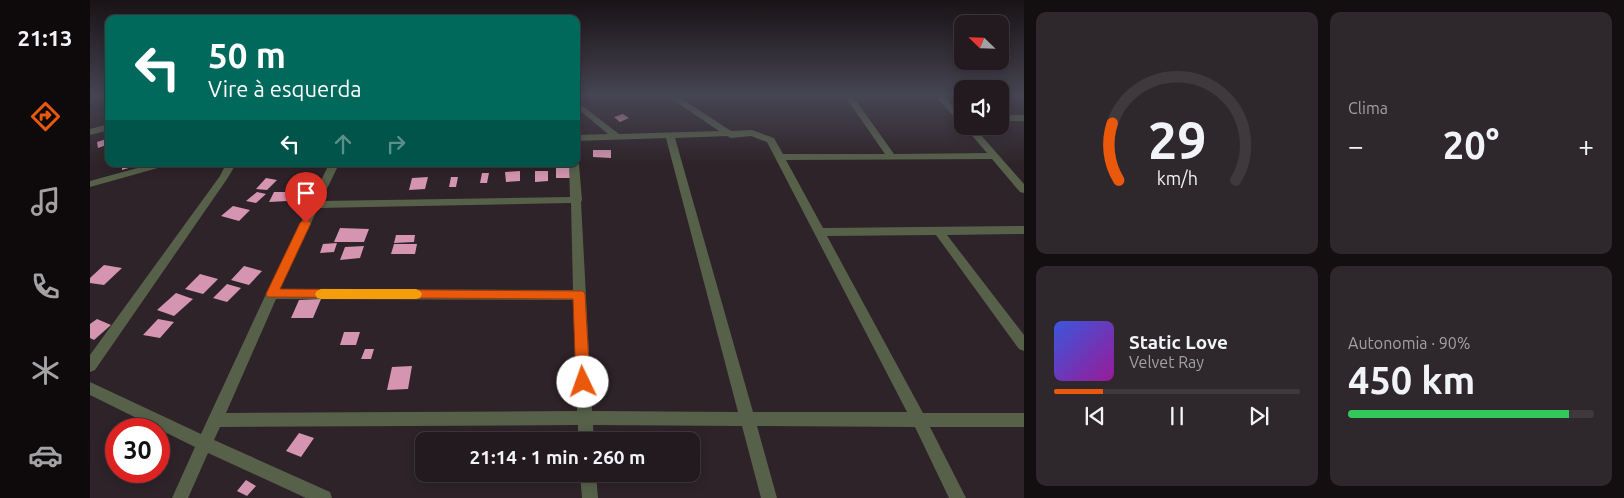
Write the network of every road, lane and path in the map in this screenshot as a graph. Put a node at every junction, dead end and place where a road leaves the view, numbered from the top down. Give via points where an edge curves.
1 (595, 118) edge
2 (705, 118) edge
3 (864, 118) edge
4 (105, 129) edge
5 (90, 132) edge
6 (731, 135) junction
7 (976, 135) edge
8 (670, 137) junction
9 (580, 138) edge
10 (618, 138) junction
11 (993, 156) junction
12 (892, 157) junction
13 (779, 158) junction
14 (151, 167) edge
15 (229, 167) edge
16 (333, 167) edge
17 (574, 167) edge
18 (90, 184) edge
19 (1024, 190) edge
20 (577, 200) junction
21 (314, 205) junction
22 (938, 230) junction
23 (1024, 230) edge
24 (819, 232) junction
25 (272, 294) junction
26 (579, 294) junction
27 (1024, 345) edge
28 (92, 362) edge
29 (90, 388) edge
30 (585, 418) junction
31 (748, 419) junction
32 (214, 420) junction
33 (919, 420) junction
34 (1024, 420) edge
35 (586, 432) edge
36 (204, 442) junction
37 (589, 482) edge
38 (180, 498) edge
39 (324, 498) edge
40 (590, 498) edge
41 (769, 498) edge
42 (958, 498) edge

1 - 10 street
2 - 6 street
3 - 12 street
4 - 5 street
6 - 8 street
6 - 13 street via 752,133 771,140
7 - 11 street
8 - 10 street
8 - 31 street
9 - 10 street
11 - 12 street
11 - 19 street
12 - 13 street
13 - 24 street
14 - 18 street
15 - 28 street
16 - 21 street
17 - 20 street
20 - 21 street
20 - 26 street
21 - 25 street
22 - 23 street
22 - 24 street
22 - 27 street
24 - 33 street
25 - 26 street
25 - 32 street
26 - 30 street
29 - 36 street
30 - 31 street
30 - 32 street
30 - 35 street
31 - 33 street
31 - 41 street
32 - 36 street
33 - 34 street
33 - 42 street
36 - 38 street
36 - 39 street
37 - 40 street

